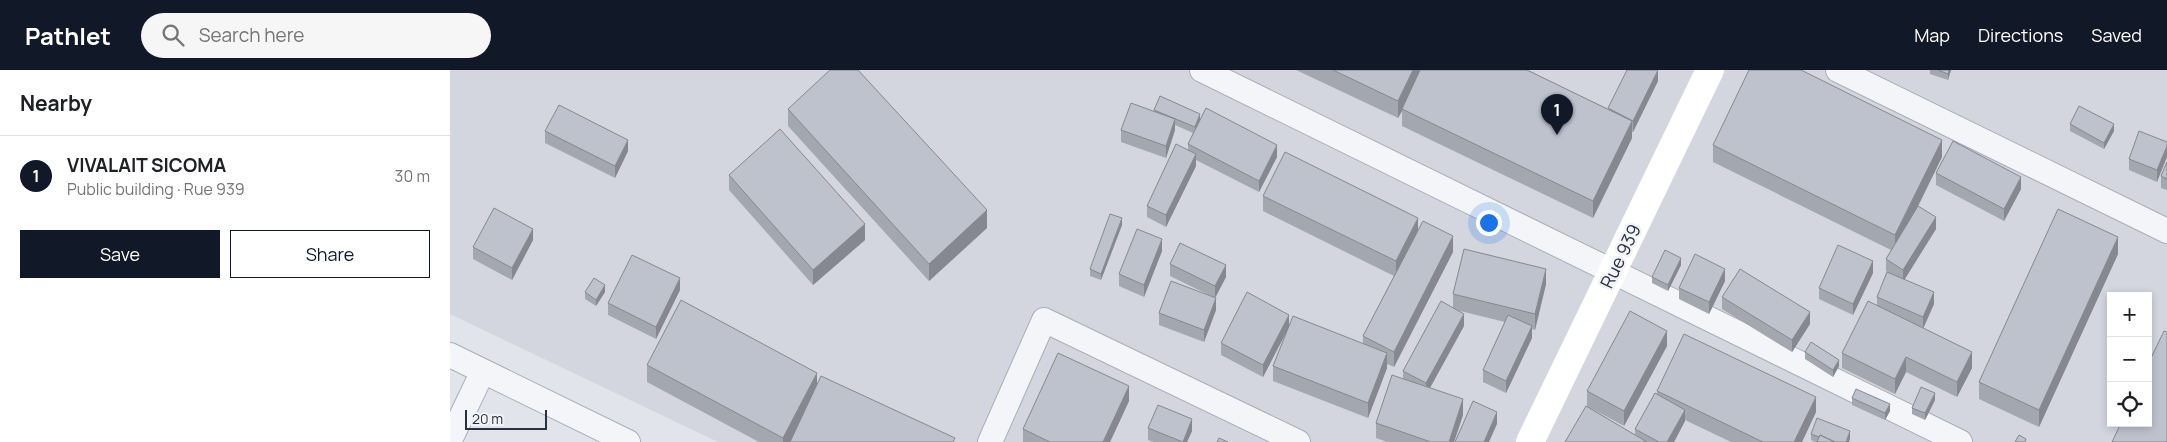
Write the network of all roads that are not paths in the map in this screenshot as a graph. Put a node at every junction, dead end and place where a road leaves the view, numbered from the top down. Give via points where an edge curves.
1 (1202, 70) edge
2 (1710, 70) edge
3 (1838, 70) edge
4 (2167, 231) edge
5 (1613, 271) junction
6 (450, 355) edge
7 (483, 371) junction
8 (450, 440) edge
9 (628, 442) edge
10 (990, 442) edge
11 (1298, 442) edge
12 (1530, 442) edge
13 (1960, 442) edge

1 - 5 street
2 - 5 main road, Rue 939
3 - 4 street
5 - 12 main road, Rue 939
5 - 13 street
6 - 7 street
7 - 8 street
7 - 9 street
10 - 11 street via 1044,320

